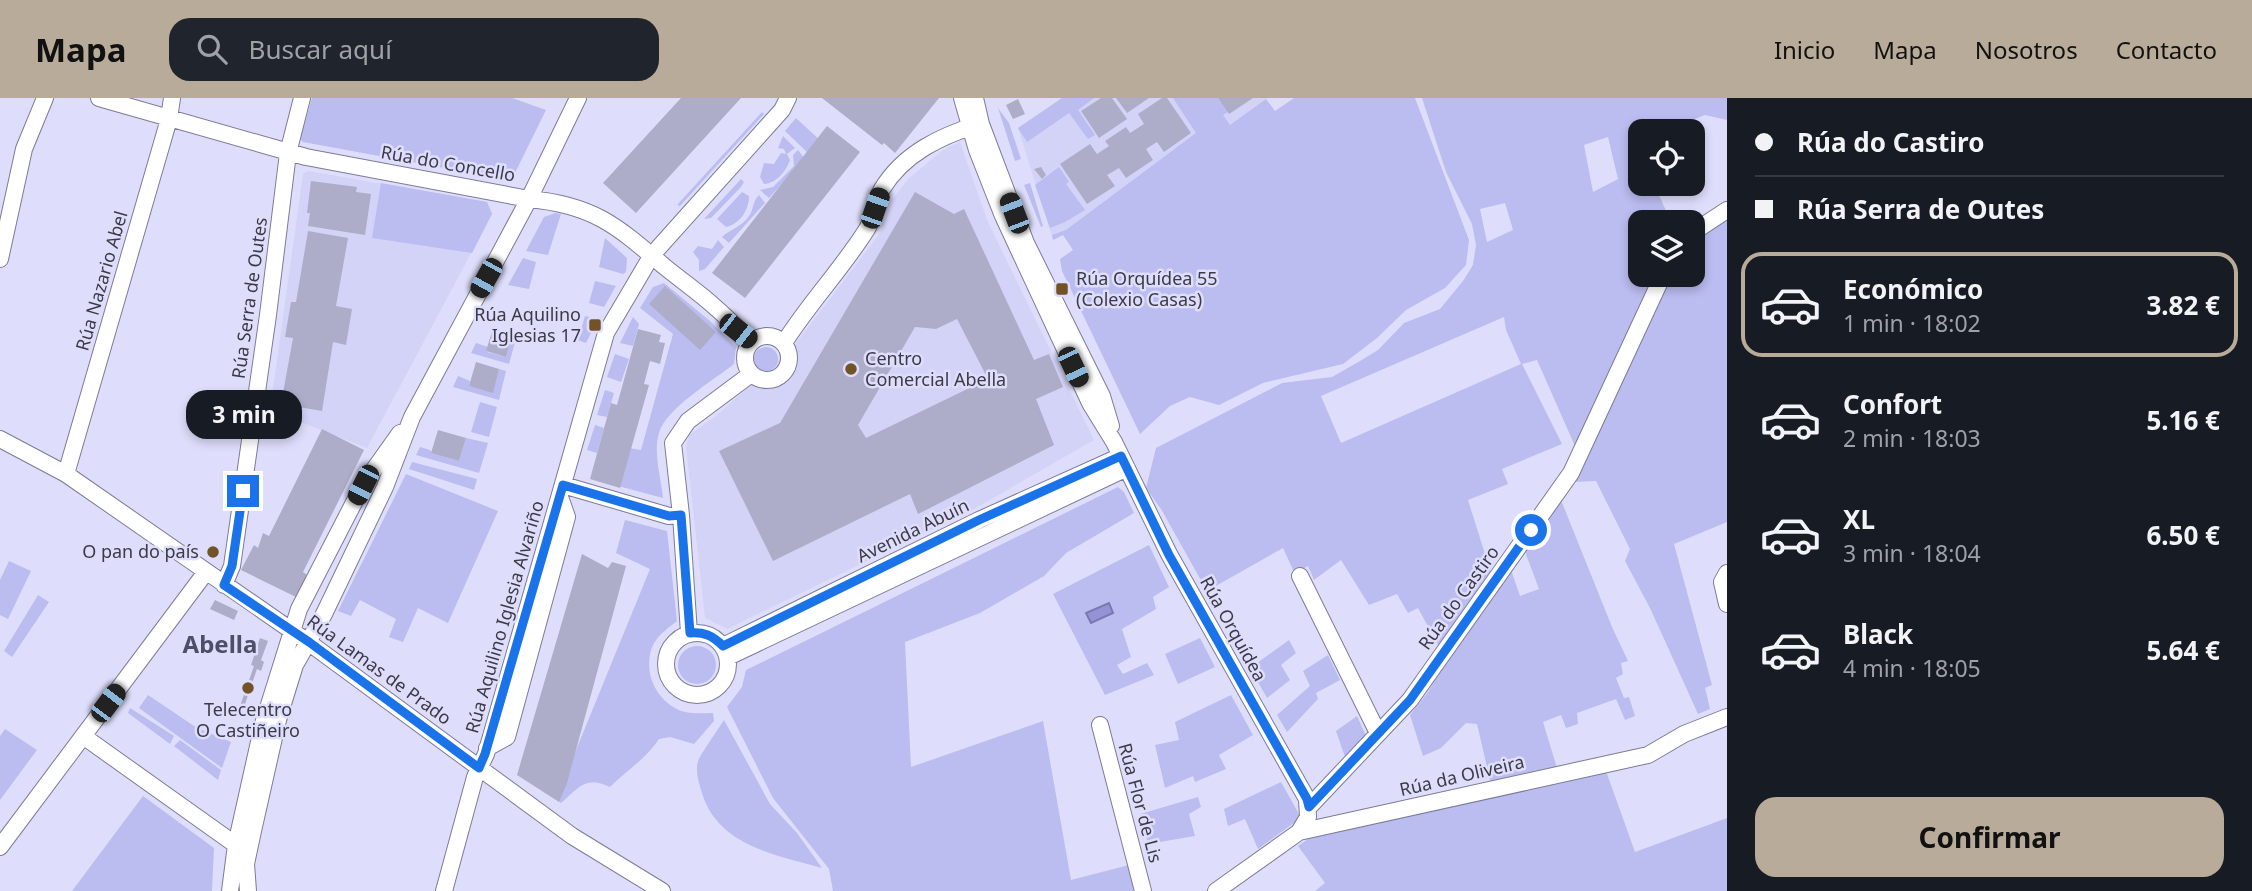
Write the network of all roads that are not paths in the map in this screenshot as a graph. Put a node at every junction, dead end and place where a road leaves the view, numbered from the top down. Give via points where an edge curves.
1 (45, 98) edge
2 (99, 98) edge
3 (173, 98) edge
4 (302, 98) edge
5 (578, 98) edge
6 (788, 98) edge
7 (962, 98) edge
8 (975, 98) edge
9 (169, 119) junction
10 (975, 125) junction
11 (288, 153) junction
12 (528, 198) junction
13 (1727, 210) edge
14 (1705, 224) edge
15 (652, 255) junction
16 (0, 259) edge
17 (1657, 287) edge
18 (752, 341) junction
19 (784, 343) junction
20 (751, 374) junction
21 (412, 417) junction
22 (0, 439) edge
23 (1121, 456) junction
24 (66, 474) junction
25 (561, 491) junction
26 (681, 515) junction
27 (206, 572) junction
28 (1727, 573) edge
29 (1300, 576) dead end
30 (224, 585) junction
31 (1727, 604) edge
32 (293, 631) junction
33 (690, 633) junction
34 (309, 642) junction
35 (725, 651) junction
36 (1727, 717) edge
37 (1100, 725) dead end
38 (1378, 733) junction
39 (90, 741) dead end
40 (479, 768) junction
41 (1309, 807) junction
42 (1299, 832) junction
43 (243, 846) junction
44 (0, 847) edge
45 (230, 891) edge
46 (247, 891) edge
47 (444, 891) edge
48 (662, 891) edge
49 (1143, 891) edge
50 (1216, 891) edge

1 - 16 street via 24,149
2 - 9 street, Rúa do Concello
3 - 9 street, Rúa Nazario Abel
4 - 11 street, Rúa Serra de Outes
5 - 12 street
6 - 15 street, Rúa Aquilino Iglesia Alvariño
7 - 10 street, Rúa Orquídea
8 - 10 street, Rúa Orquídea
9 - 11 street, Rúa do Concello
9 - 24 street, Rúa Nazario Abel
10 - 19 street via 946,134 899,168 881,190 869,227
10 - 23 street, Rúa Orquídea via 1022,261 1090,403
11 - 12 street, Rúa do Concello
11 - 30 street, Rúa Serra de Outes via 232,566
12 - 15 street, Rúa do Concello via 558,202 601,217
12 - 21 street
13 - 14 street
15 - 18 street, Rúa do Concello
15 - 25 street, Rúa Aquilino Iglesia Alvariño via 606,333
17 - 38 street, Rúa do Castiro via 1572,473 1410,700
18 - 19 street via 774,336
18 - 20 street via 745,351
19 - 20 street via 790,353 783,375 761,380
20 - 26 street via 688,421 673,443
21 - 32 street via 363,485 302,602
21 - 34 street via 385,487
22 - 24 street, Rúa Lamas de Prado
23 - 35 street, Avenida Abuín via 856,598
23 - 41 street, Rúa Orquídea via 1169,555
24 - 27 street, Rúa Lamas de Prado
25 - 26 street
25 - 40 street, Rúa Aquilino Iglesia Alvariño
26 - 33 street
27 - 30 street, Rúa Lamas de Prado
27 - 44 street
28 - 31 street via 1722,582
29 - 38 street
30 - 32 street, Rúa Lamas de Prado
32 - 34 street, Rúa Lamas de Prado
32 - 43 street via 263,724
33 - 35 street via 714,637
33 - 35 street via 675,640 666,654 665,671 673,685 687,694 704,695 718,687 727,673
34 - 40 street, Rúa Lamas de Prado
34 - 43 street via 295,666
36 - 42 street, Rúa da Oliveira via 1648,755
37 - 49 street, Rúa Flor de Lis
38 - 41 street, Rúa do Castiro
39 - 43 street
40 - 47 street, Rúa Aquilino Iglesia Alvariño
40 - 48 street, Rúa Lamas de Prado via 572,836
41 - 42 street via 1306,824
42 - 50 street, Rúa da Oliveira
43 - 45 street
43 - 46 street

